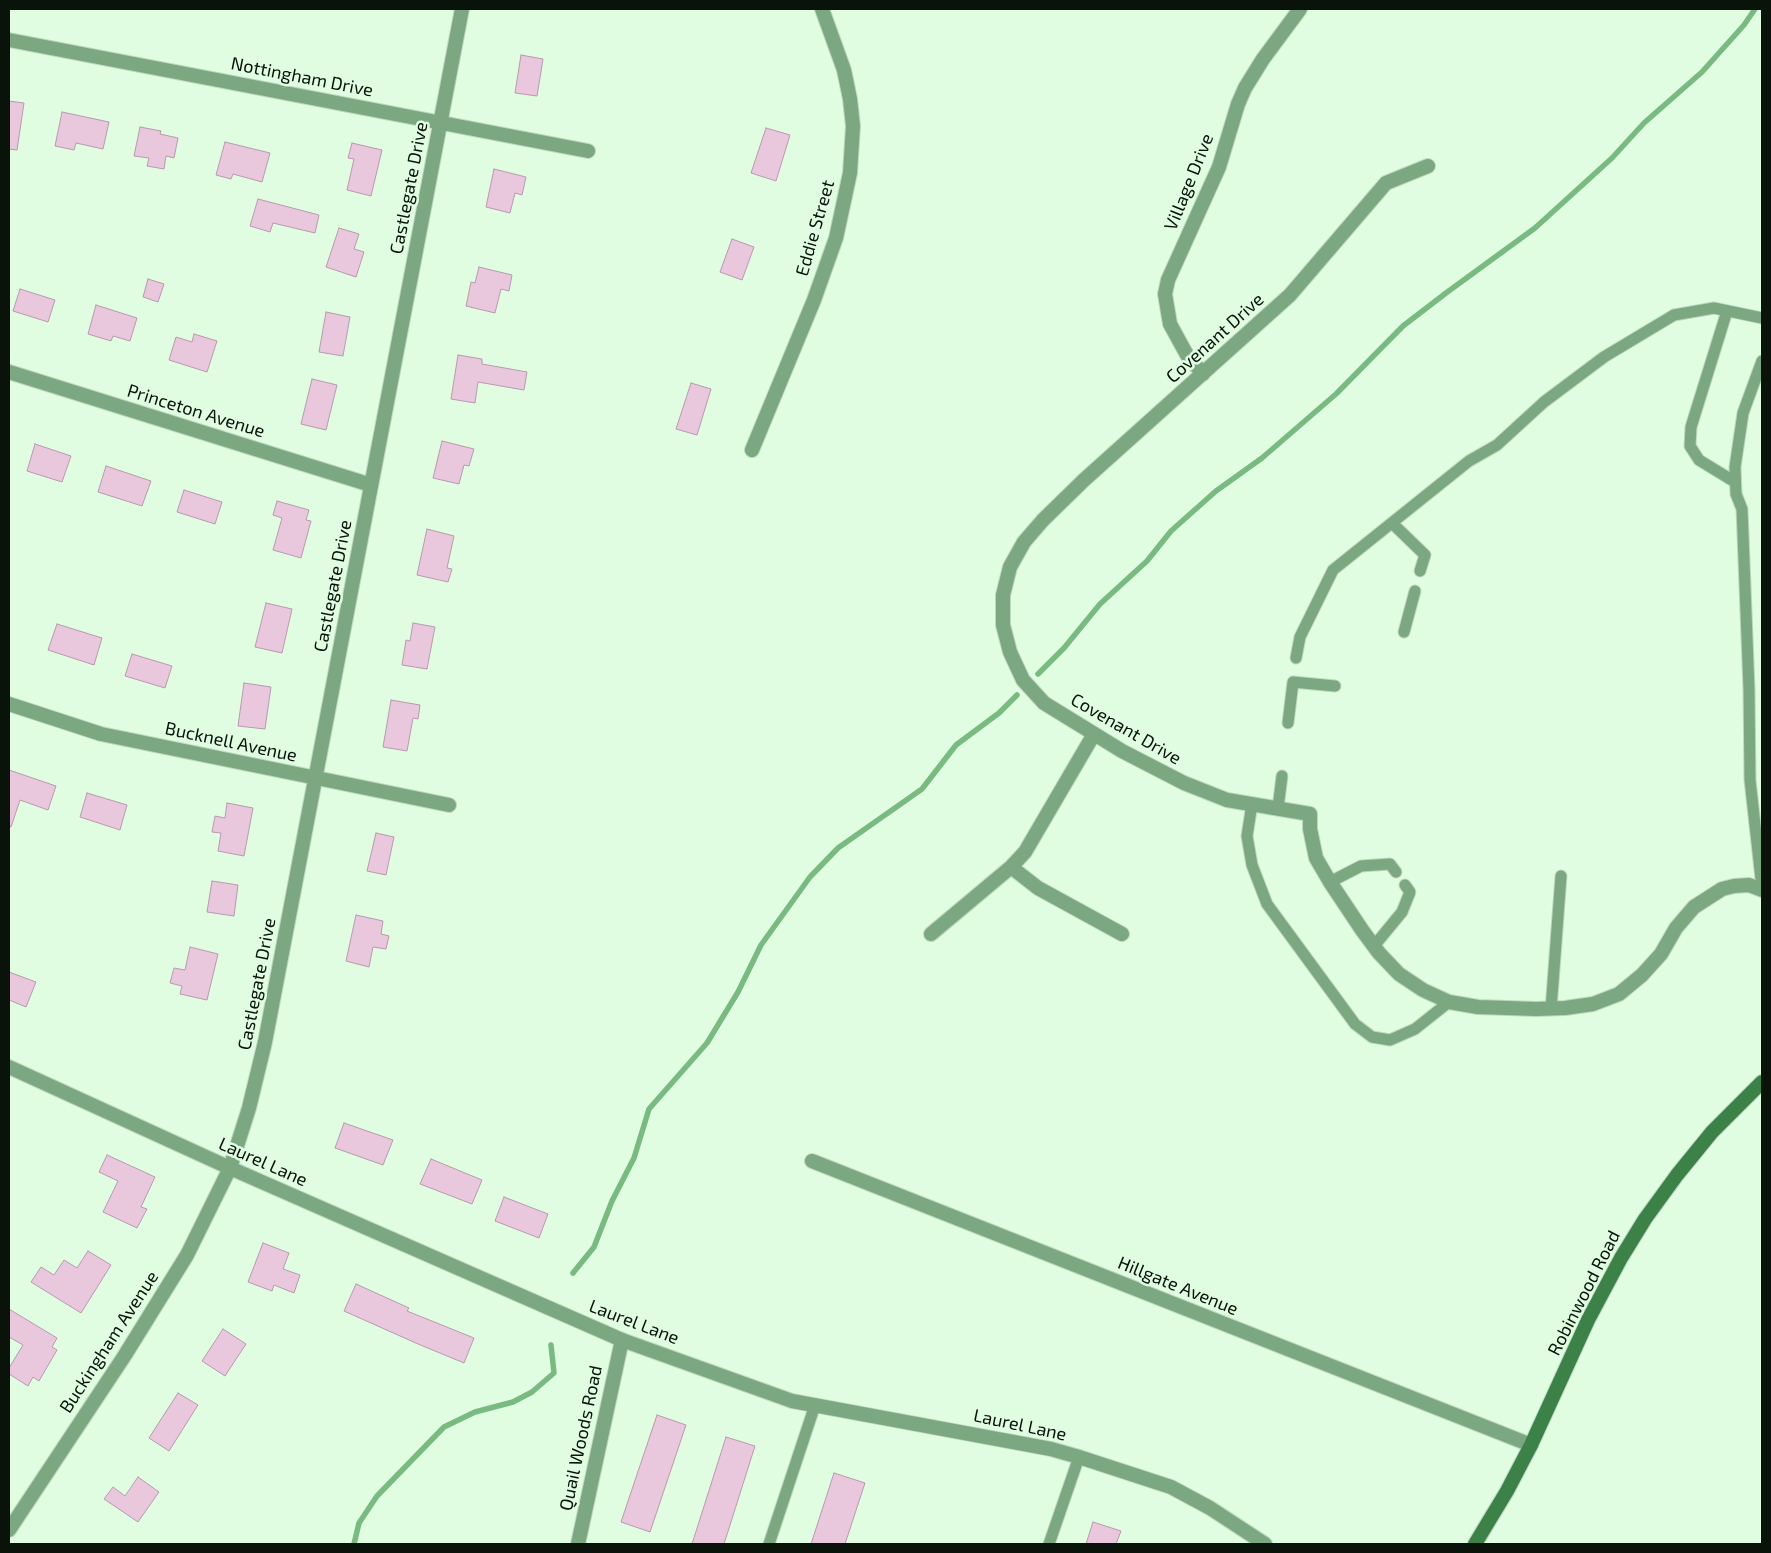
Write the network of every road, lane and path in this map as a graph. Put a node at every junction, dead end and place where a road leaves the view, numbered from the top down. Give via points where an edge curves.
1 (462, 9) edge
2 (822, 9) edge
3 (1300, 9) edge
4 (9, 40) edge
5 (441, 122) junction
6 (588, 151) dead end
7 (1428, 166) dead end
8 (1727, 311) junction
9 (1762, 318) edge
10 (1762, 361) edge
11 (9, 372) edge
12 (1203, 374) junction
13 (752, 450) dead end
14 (1735, 482) junction
15 (371, 485) junction
16 (1392, 524) junction
17 (1420, 571) dead end
18 (1415, 591) dead end
19 (1404, 632) dead end
20 (1296, 658) dead end
21 (1335, 686) dead end
22 (9, 704) edge
23 (1288, 723) dead end
24 (1094, 734) junction
25 (1282, 776) dead end
26 (316, 778) junction
27 (1252, 804) junction
28 (449, 805) dead end
29 (1278, 808) junction
30 (1010, 866) junction
31 (1396, 872) dead end
32 (1561, 876) dead end
33 (1330, 882) junction
34 (1405, 885) dead end
35 (1762, 889) edge
36 (931, 934) dead end
37 (1122, 934) dead end
38 (1374, 946) junction
39 (1449, 1002) junction
40 (1551, 1009) junction
41 (9, 1067) edge
42 (1762, 1082) edge
43 (812, 1161) dead end
44 (230, 1168) junction
45 (622, 1340) junction
46 (816, 1405) junction
47 (1531, 1445) junction
48 (1078, 1457) junction
49 (9, 1530) edge
50 (578, 1544) edge
51 (769, 1544) edge
52 (1049, 1544) edge
53 (1265, 1544) edge
54 (1475, 1544) edge

1 - 5 street, Castlegate Drive
2 - 13 street, Eddie Street via 844,70 850,99 854,126 850,173 836,238
3 - 12 street, Village Drive via 1245,88 1219,167 1168,280 1165,294 1170,324 1187,355
4 - 5 street, Nottingham Drive
5 - 6 street, Nottingham Drive
5 - 15 street, Castlegate Drive
7 - 12 street, Covenant Drive via 1386,183 1290,295
8 - 9 lane
8 - 14 lane via 1691,427 1690,446 1699,460
8 - 16 lane via 1714,308 1674,315 1604,357 1544,402 1497,446 1469,461
10 - 14 lane via 1743,413
11 - 15 street, Princeton Avenue
12 - 24 street, Covenant Drive via 1043,520 1024,542 1010,567 1003,595 1003,625 1010,652 1023,680 1044,703
14 - 35 lane via 1742,509 1750,780
15 - 26 street, Castlegate Drive
16 - 17 lane via 1425,555
16 - 20 lane via 1333,570 1300,637
18 - 19 lane
21 - 23 lane via 1293,682
22 - 26 street, Bucknell Avenue via 100,734
24 - 27 street, Covenant Drive via 1184,783 1228,800
24 - 30 street via 1025,852
25 - 29 lane
26 - 28 street, Bucknell Avenue
26 - 44 street, Castlegate Drive via 265,1042
27 - 29 street, Covenant Drive
27 - 39 lane via 1247,836 1252,865 1267,904 1355,1024 1372,1037 1390,1040 1415,1029
29 - 33 street, Covenant Drive via 1310,814 1316,858
30 - 36 street
30 - 37 street via 1038,888
31 - 33 lane via 1390,864 1361,866
32 - 40 lane
33 - 38 street, Covenant Drive
34 - 38 lane via 1410,892 1402,912
35 - 40 street, Covenant Drive via 1749,885 1722,889 1694,907 1676,928 1661,954 1619,994 1593,1004
38 - 39 street, Covenant Drive via 1399,974
39 - 40 street, Covenant Drive via 1478,1007
41 - 44 street, Laurel Lane
42 - 47 main road, Robinwood Road via 1712,1132 1645,1219 1588,1320
43 - 47 street, Hillgate Avenue
44 - 45 street, Laurel Lane
44 - 49 street, Buckingham Avenue via 187,1255 126,1355
45 - 46 street, Laurel Lane via 792,1401
45 - 50 street, Quail Woods Road
46 - 48 street, Laurel Lane via 1051,1448
46 - 51 lane
47 - 54 main road, Robinwood Road
48 - 52 lane
48 - 53 street, Laurel Lane via 1171,1487

